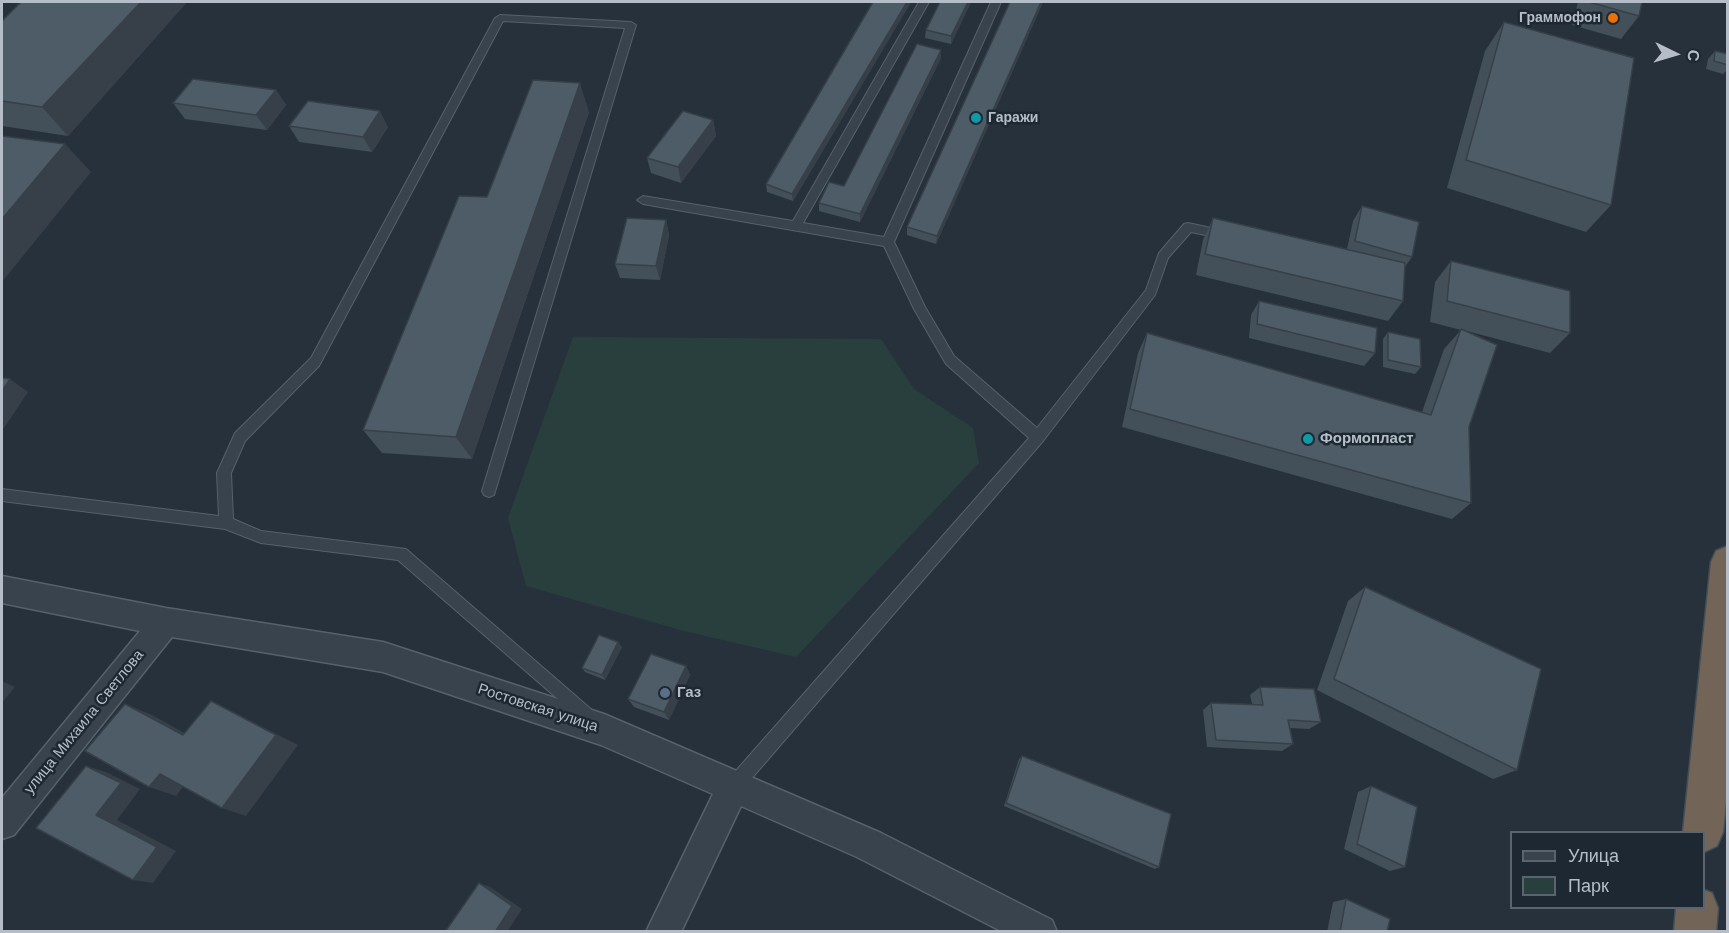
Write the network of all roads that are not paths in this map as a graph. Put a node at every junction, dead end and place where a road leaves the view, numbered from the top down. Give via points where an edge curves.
1 (924, 2) edge
2 (996, 2) edge
3 (643, 200) dead end
4 (796, 226) junction
5 (1233, 236) edge
6 (888, 242) junction
7 (1038, 437) junction
8 (489, 491) dead end
9 (2, 495) edge
10 (226, 523) junction
11 (1728, 562) edge
12 (2, 590) edge
13 (166, 622) junction
14 (604, 730) junction
15 (733, 787) junction
16 (2, 823) edge
17 (1703, 831) edge
18 (1697, 909) edge
19 (663, 932) edge
20 (1040, 932) edge
21 (1695, 932) edge

1 - 4 lane
2 - 6 lane
3 - 4 lane
4 - 6 lane
5 - 7 lane via 1188,227 1163,256 1151,292
6 - 7 lane via 950,360
7 - 15 lane
8 - 10 lane via 631,25 500,18 315,362 240,437 224,473
9 - 10 lane
10 - 14 lane via 261,537 401,554
11 - 17 highway
12 - 13 street, Ростовская улица
13 - 14 street, Ростовская улица via 383,657
13 - 16 street, улица Михаила Светлова
14 - 15 street, Ростовская улица
15 - 19 street
15 - 20 street, Ростовская улица via 869,845
18 - 21 highway

